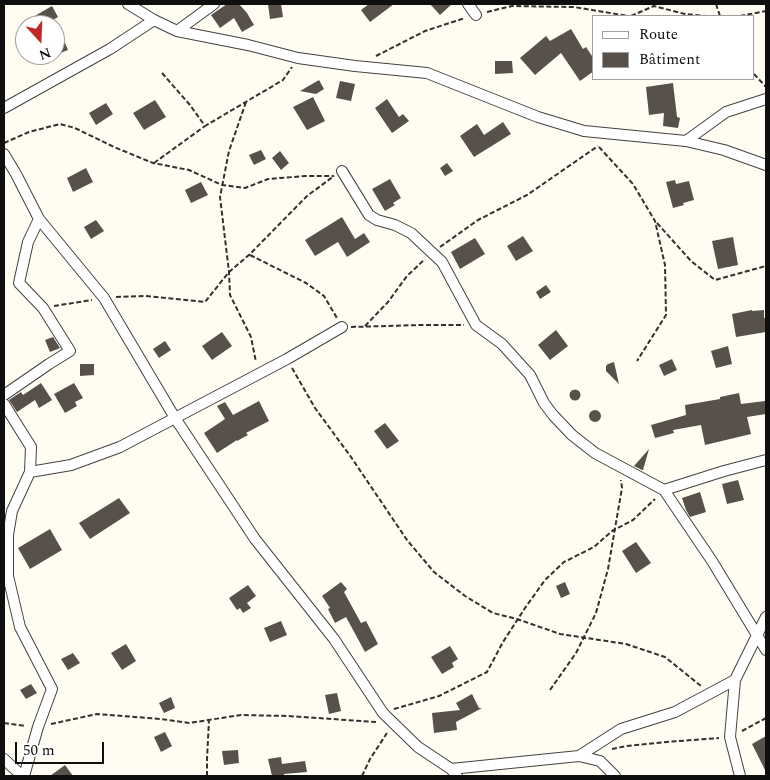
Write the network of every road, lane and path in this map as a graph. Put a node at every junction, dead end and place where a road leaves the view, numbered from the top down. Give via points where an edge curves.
1 (128, 4) edge
2 (214, 4) edge
3 (468, 4) edge
4 (657, 4) edge
5 (654, 6) junction
6 (766, 11) edge
7 (476, 15) junction
8 (623, 15) edge
9 (632, 15) edge
10 (696, 15) edge
11 (745, 15) edge
12 (154, 20) junction
13 (177, 31) junction
14 (298, 58) junction
15 (373, 58) dead end
16 (162, 73) dead end
17 (755, 75) edge
18 (766, 88) edge
19 (766, 99) edge
20 (246, 102) junction
21 (4, 108) edge
22 (205, 126) junction
23 (584, 131) junction
24 (686, 141) junction
25 (4, 143) edge
26 (598, 146) junction
27 (4, 154) edge
28 (153, 163) junction
29 (766, 165) edge
30 (342, 170) dead end
31 (222, 185) junction
32 (39, 219) junction
33 (655, 221) junction
34 (432, 252) junction
35 (250, 254) junction
36 (766, 266) edge
37 (229, 272) junction
38 (104, 298) junction
39 (43, 308) junction
40 (476, 325) junction
41 (365, 326) junction
42 (342, 327) junction
43 (286, 360) junction
44 (637, 361) dead end
45 (258, 374) junction
46 (4, 395) edge
47 (4, 404) edge
48 (175, 418) junction
49 (766, 460) edge
50 (619, 466) junction
51 (30, 472) junction
52 (664, 490) junction
53 (615, 530) junction
54 (766, 617) edge
55 (517, 620) junction
56 (757, 635) junction
57 (584, 637) junction
58 (766, 650) edge
59 (734, 680) junction
60 (550, 690) dead end
61 (710, 693) junction
62 (383, 713) junction
63 (766, 718) edge
64 (209, 720) junction
65 (4, 723) edge
66 (393, 723) junction
67 (38, 727) junction
68 (730, 737) junction
69 (608, 750) dead end
70 (579, 756) junction
71 (4, 759) edge
72 (454, 773) edge
73 (615, 775) edge
74 (23, 776) edge
75 (207, 776) edge
76 (362, 776) edge
77 (740, 776) edge

1 - 12 street
2 - 13 street
3 - 7 street
4 - 5 path
5 - 9 path
5 - 10 path
6 - 11 path
7 - 8 path via 512,6 538,6 574,7
7 - 15 path via 425,32
12 - 13 street
12 - 21 street via 110,49
13 - 14 street
14 - 20 path via 283,80
14 - 23 street via 427,73 538,117
16 - 22 path
17 - 18 path
19 - 24 street via 726,112
20 - 22 path
20 - 31 path via 229,151
22 - 28 path
23 - 24 street
23 - 26 path
24 - 29 street
25 - 28 path via 60,124
26 - 33 path via 633,184
26 - 34 path via 527,195 478,220
27 - 32 street
28 - 31 path via 189,170
30 - 34 street via 370,215 411,233
31 - 35 path via 245,188 268,179 334,176 307,196
31 - 37 path via 220,197
32 - 38 street
32 - 39 street via 28,242 18,283
33 - 36 path via 691,261 716,280
33 - 44 path via 665,265 666,315
34 - 40 street via 442,262
34 - 41 path
35 - 37 path
35 - 42 path via 324,296
37 - 38 path via 205,302 145,296
37 - 45 path via 230,295 251,337
38 - 39 path
38 - 48 street
39 - 46 street via 70,351
40 - 41 path
40 - 50 street via 502,344 530,376 544,403 572,435
41 - 42 path
42 - 43 street
43 - 45 street
43 - 55 path via 315,408 434,572 493,613
45 - 48 street
47 - 51 street via 31,447
48 - 51 street via 112,450 71,465
48 - 62 street via 255,539 334,639
49 - 52 street
50 - 52 street
50 - 53 path via 622,488
51 - 67 street via 12,510 8,576 20,628 52,689
52 - 53 path via 633,520
52 - 56 street
53 - 55 path via 594,547 564,562 545,580
53 - 57 path via 596,613
54 - 56 street
55 - 57 path via 560,634
55 - 62 path via 487,672 439,696
56 - 58 street
56 - 59 street
57 - 60 path
57 - 61 path via 626,644 665,657
59 - 61 street
59 - 68 street
61 - 70 street via 675,712 621,728
62 - 66 street
63 - 68 path
64 - 66 path via 241,715
64 - 67 path via 189,723 96,714
64 - 75 path
65 - 67 path
66 - 72 street via 418,747
66 - 76 path
67 - 74 street
68 - 69 path
68 - 77 street
70 - 72 street
70 - 73 street via 600,760
71 - 74 street

